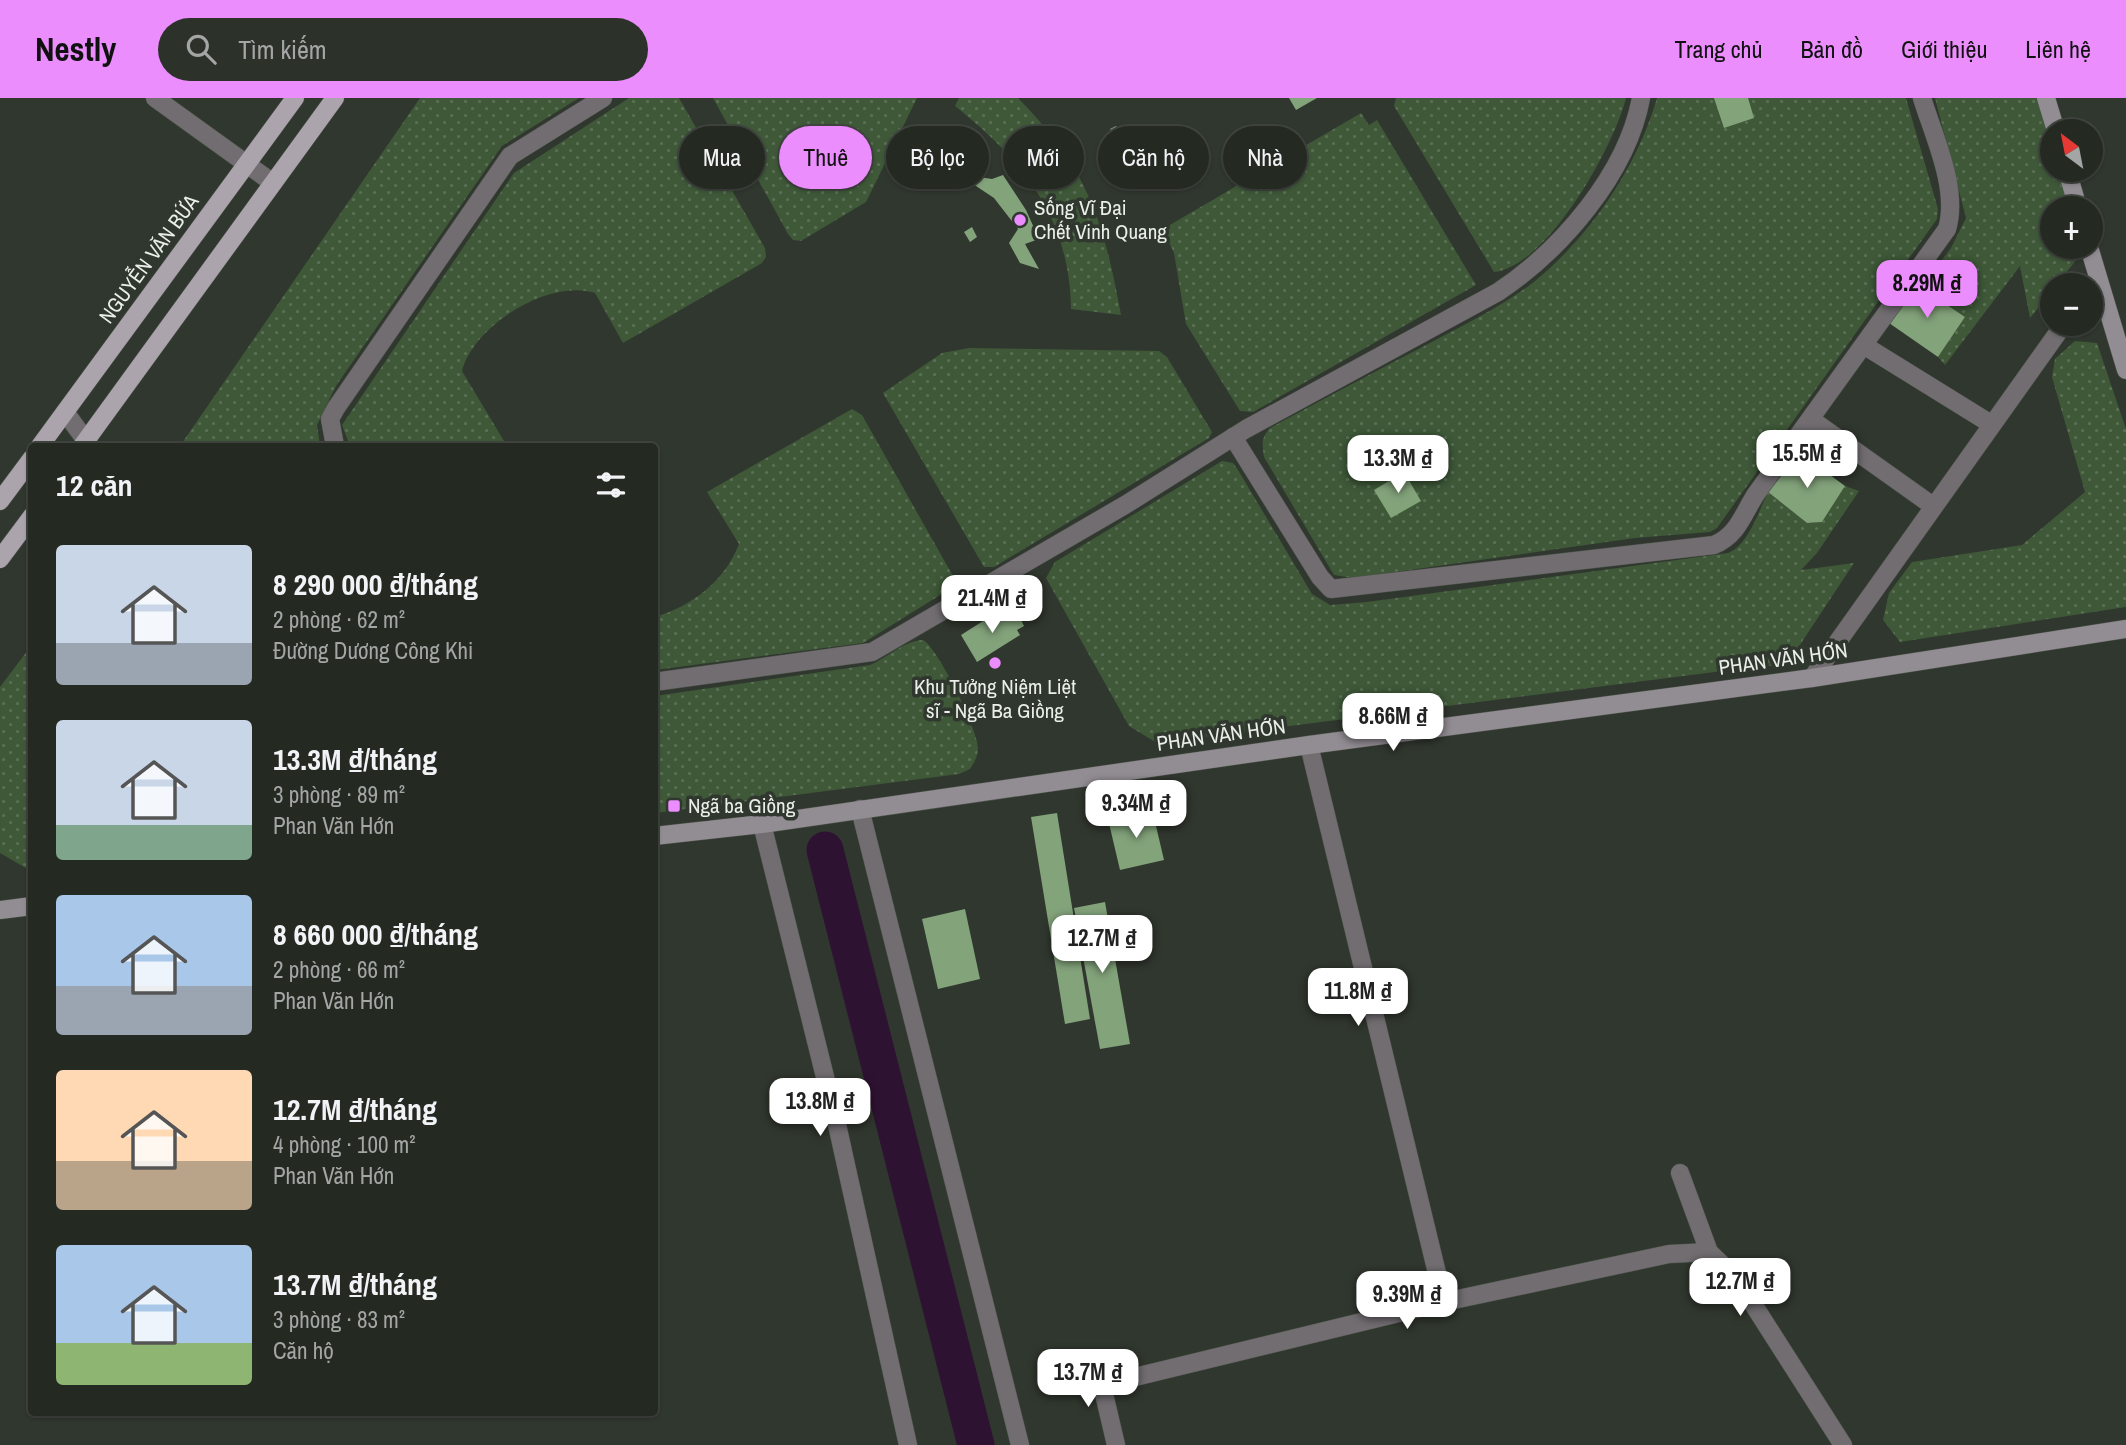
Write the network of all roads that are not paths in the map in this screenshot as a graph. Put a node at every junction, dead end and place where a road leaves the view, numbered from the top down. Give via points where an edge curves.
1 (155, 98) edge
2 (295, 98) edge
3 (335, 98) edge
4 (603, 98) edge
5 (1641, 98) edge
6 (1922, 98) edge
7 (2046, 98) edge
8 (2052, 119) edge
9 (247, 164) junction
10 (273, 183) junction
11 (2103, 307) edge
12 (2055, 336) edge
13 (1865, 346) junction
14 (2126, 370) edge
15 (65, 412) junction
16 (1812, 419) junction
17 (1991, 425) junction
18 (1233, 437) junction
19 (42, 443) edge
20 (85, 443) edge
21 (87, 443) edge
22 (334, 443) edge
23 (28, 463) edge
24 (0, 501) edge
25 (1933, 506) junction
26 (28, 521) edge
27 (0, 559) edge
28 (2126, 629) edge
29 (1812, 678) junction
30 (658, 681) edge
31 (1309, 745) junction
32 (860, 809) junction
33 (762, 824) junction
34 (658, 836) edge
35 (0, 898) edge
36 (16, 908) edge
37 (1680, 1173) dead end
38 (1709, 1252) junction
39 (1444, 1302) junction
40 (1097, 1364) dead end
41 (1102, 1385) junction
42 (908, 1445) edge
43 (1020, 1445) edge
44 (1116, 1445) edge
45 (1843, 1445) edge

1 - 9 street
2 - 9 main road, NGUYỄN VĂN BỨA
3 - 10 main road
4 - 22 street via 510,156 336,408 330,419
5 - 18 street via 1629,139 1610,173 1556,245 1529,271
6 - 13 street via 1947,181 1951,218 1939,243
7 - 8 main road
9 - 10 street
9 - 15 main road, NGUYỄN VĂN BỨA
10 - 21 main road
11 - 14 main road
12 - 17 street
13 - 16 street
13 - 17 street
15 - 19 main road, NGUYỄN VĂN BỨA
15 - 20 street
16 - 18 street via 1756,494 1735,532 1714,545 1346,589 1331,589 1320,577
16 - 25 street
17 - 25 street
18 - 30 street via 872,652
23 - 24 main road
25 - 29 street
26 - 27 main road
28 - 29 main road, PHAN VĂN HỚN
29 - 31 main road, PHAN VĂN HỚN
31 - 32 main road, PHAN VĂN HỚN
31 - 39 street
32 - 33 main road, PHAN VĂN HỚN
32 - 43 street
33 - 34 main road, PHAN VĂN HỚN
33 - 42 street via 838,1129
35 - 36 main road
37 - 38 street
38 - 39 street via 1669,1254
38 - 45 street via 1737,1279
39 - 41 street
40 - 41 street
41 - 44 street

